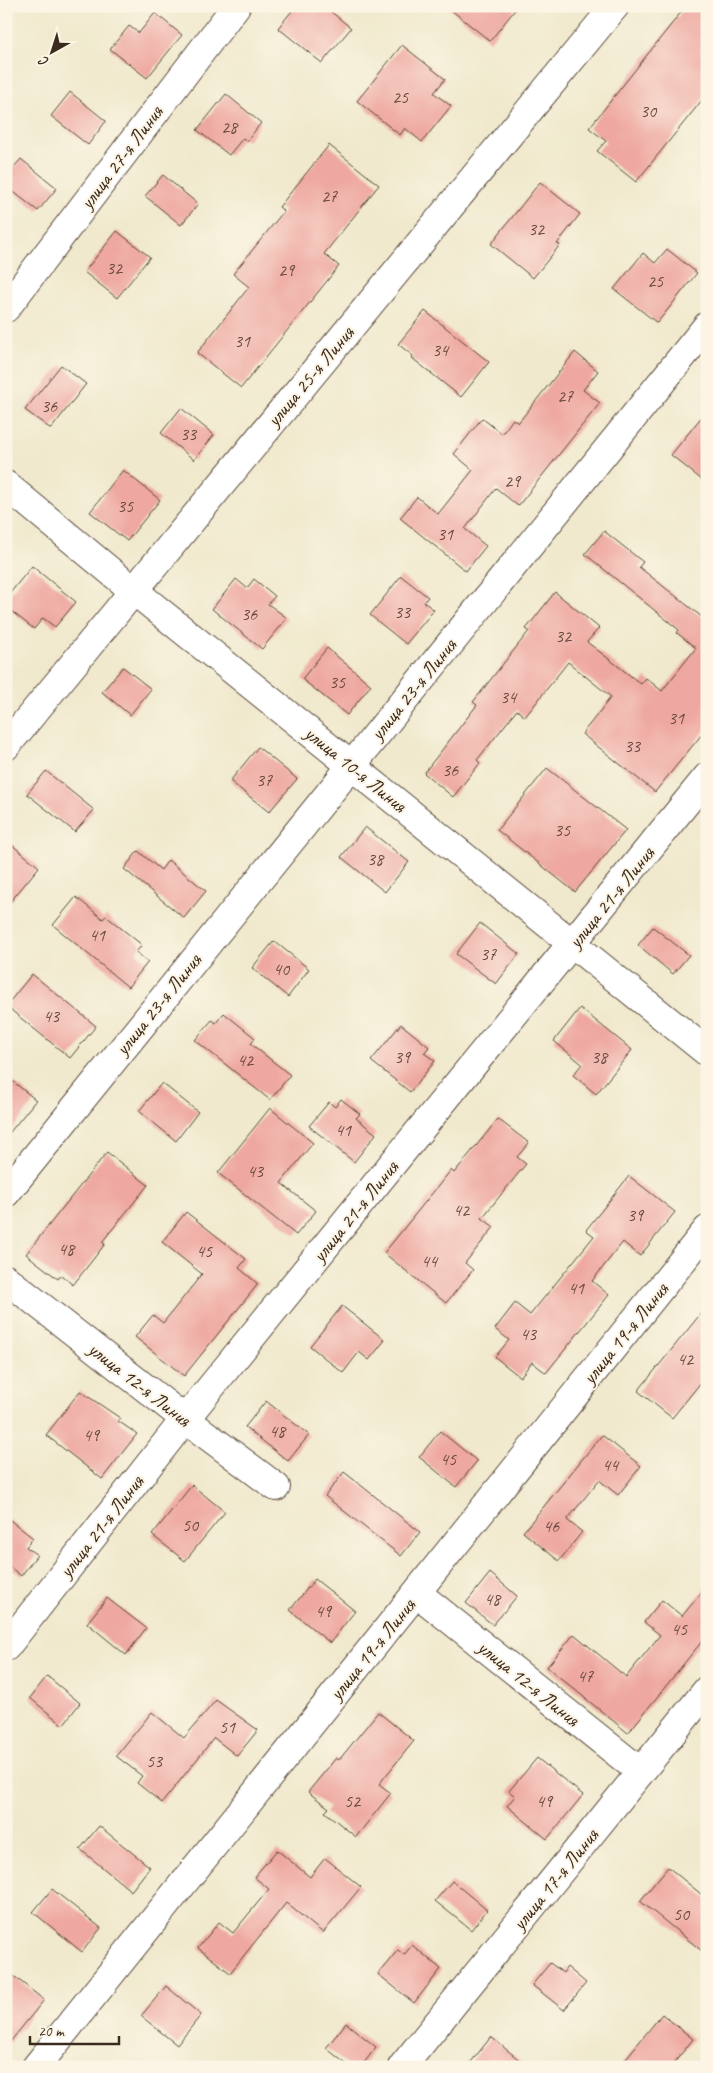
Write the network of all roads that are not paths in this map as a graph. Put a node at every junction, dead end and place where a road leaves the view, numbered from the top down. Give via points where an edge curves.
1 (236, 6) edge
2 (615, 6) edge
3 (6, 308) edge
4 (707, 326) edge
5 (6, 485) edge
6 (133, 590) junction
7 (6, 746) edge
8 (351, 765) junction
9 (707, 777) edge
10 (574, 943) junction
11 (707, 1052) edge
12 (6, 1193) edge
13 (707, 1230) edge
14 (6, 1279) edge
15 (185, 1419) junction
16 (276, 1487) dead end
17 (417, 1593) junction
18 (6, 1647) edge
19 (707, 1690) edge
20 (641, 1772) junction
21 (36, 2067) edge
22 (402, 2067) edge

1 - 3 street, улица 27-я Линия
2 - 6 street, улица 25-я Линия
4 - 8 street, улица 23-я Линия
5 - 6 street, улица 10-я Линия
6 - 7 street, улица 25-я Линия
6 - 8 street, улица 10-я Линия
8 - 10 street, улица 10-я Линия
8 - 12 street, улица 23-я Линия
9 - 10 street, улица 21-я Линия
10 - 11 street, улица 10-я Линия
10 - 15 street, улица 21-я Линия
13 - 17 street, улица 19-я Линия
14 - 15 street, улица 12-я Линия
15 - 16 street, улица 12-я Линия
15 - 18 street, улица 21-я Линия
17 - 20 street, улица 12-я Линия
17 - 21 street, улица 19-я Линия
19 - 20 street, улица 17-я Линия
20 - 22 street, улица 17-я Линия

